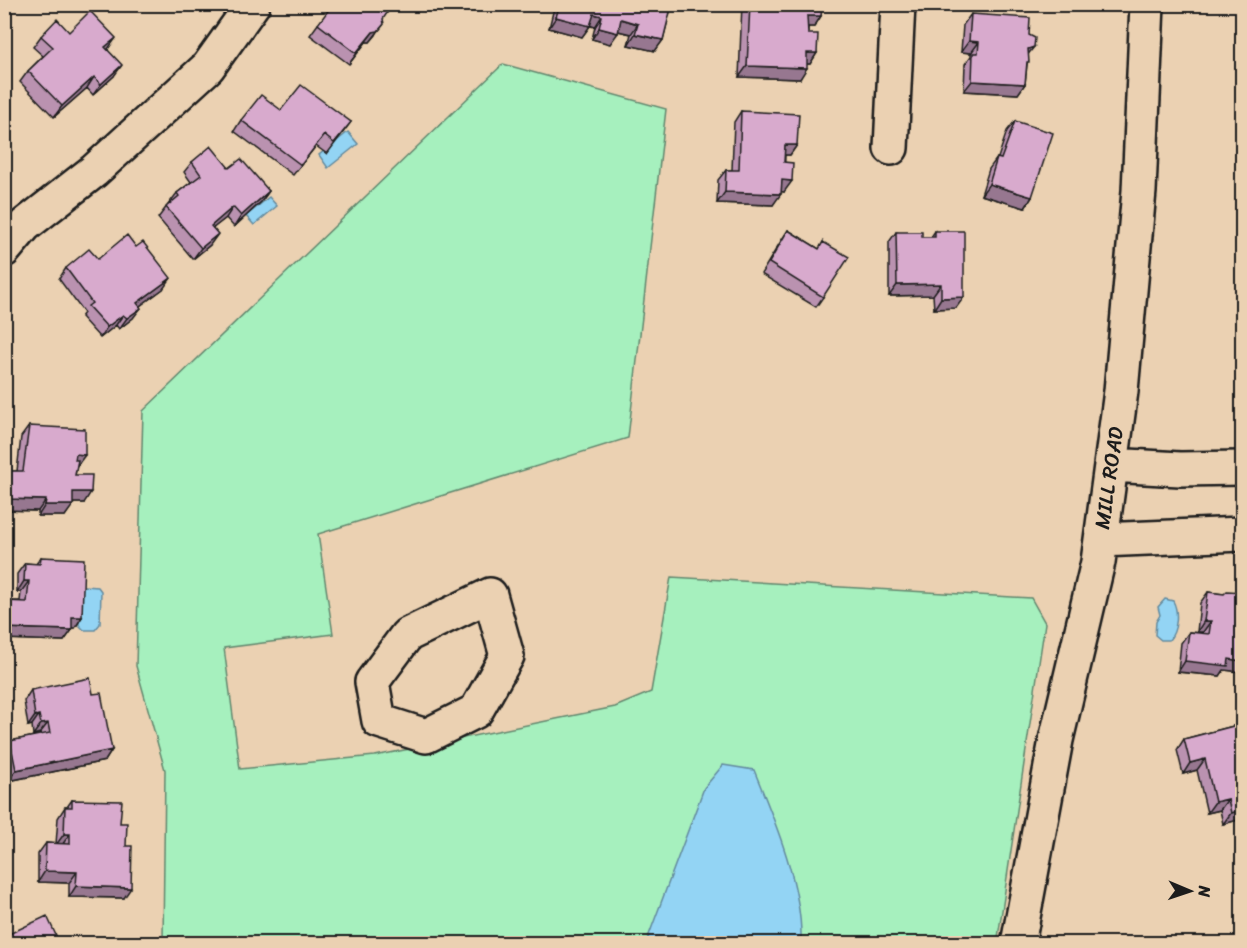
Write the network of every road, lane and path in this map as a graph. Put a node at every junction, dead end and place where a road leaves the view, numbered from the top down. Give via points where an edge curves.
1 (253, 4) edge
2 (898, 4) edge
3 (1147, 4) edge
4 (891, 148) dead end
5 (4, 250) edge
6 (1111, 465) junction
7 (1242, 468) edge
8 (1242, 534) edge
9 (1101, 540) junction
10 (406, 636) joint
11 (1018, 944) edge

1 - 5 street via 208,67 94,171 25,225
2 - 4 street
3 - 6 street, MILL ROAD via 1138,191
6 - 7 street
6 - 9 street, MILL ROAD
8 - 9 street
9 - 11 street, MILL ROAD via 1056,740
10 - 10 street via 490,595 507,656 476,711 426,735 379,721 372,682

